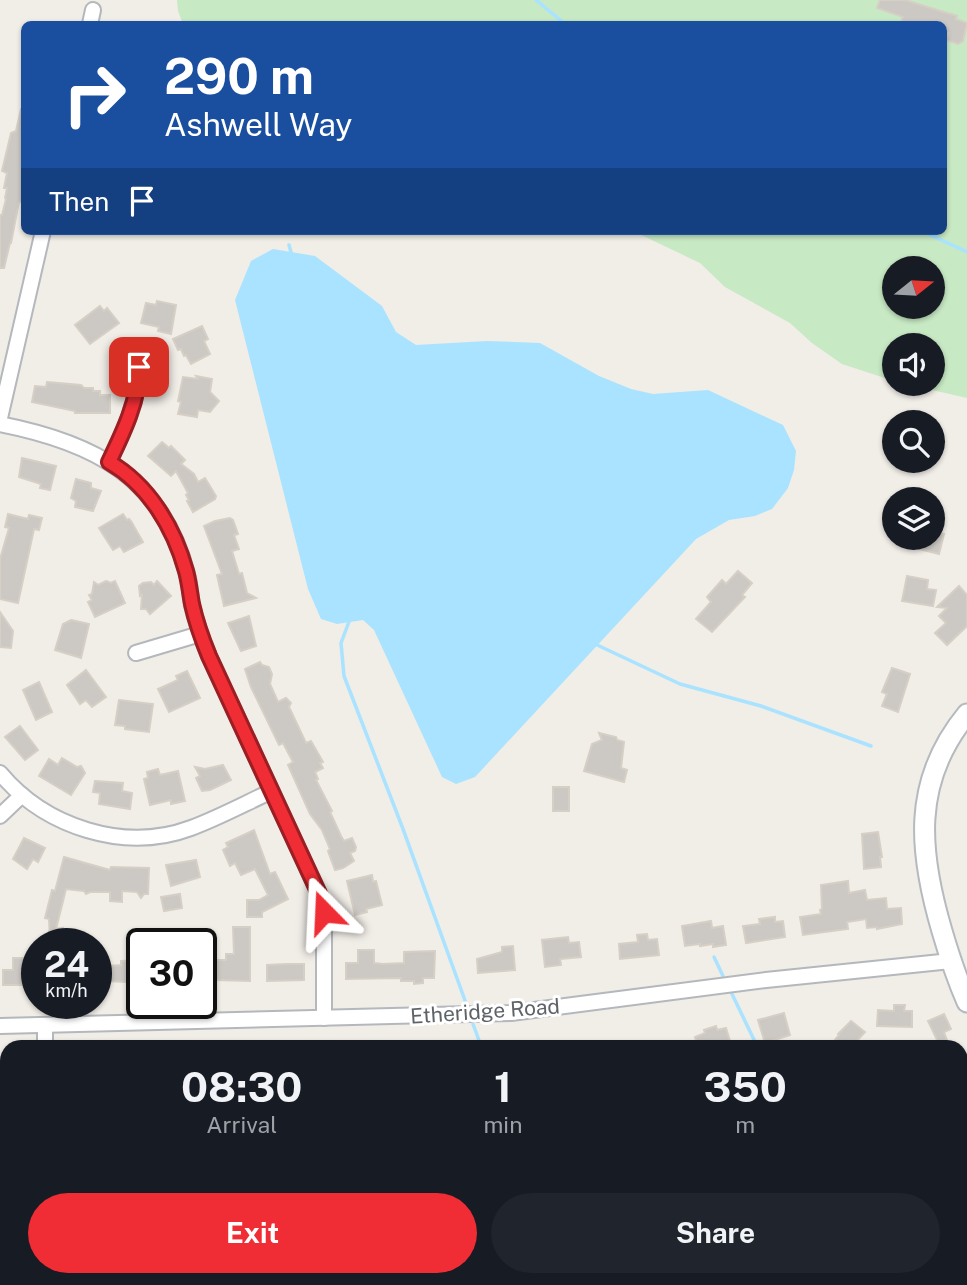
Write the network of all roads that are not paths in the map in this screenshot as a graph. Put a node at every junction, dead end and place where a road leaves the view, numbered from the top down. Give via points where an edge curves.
1 (42, 235) edge
2 (139, 367) dead end
3 (0, 418) edge
4 (0, 424) edge
5 (109, 462) junction
6 (200, 634) junction
7 (136, 653) dead end
8 (967, 713) edge
9 (0, 773) edge
10 (270, 792) junction
11 (22, 795) junction
12 (0, 816) edge
13 (959, 959) edge
14 (967, 1002) edge
15 (324, 1018) junction
16 (45, 1025) junction
17 (0, 1026) edge
18 (45, 1040) edge

1 - 3 street
2 - 5 street via 129,416
4 - 5 street via 37,431
5 - 6 street via 145,492 178,545
6 - 7 street
6 - 10 street
8 - 13 street via 936,768 923,833 930,885
9 - 11 street
10 - 11 street via 190,829 131,837 73,826
10 - 15 street via 321,898
11 - 12 street
13 - 14 street
13 - 15 street, Etheridge Road via 511,1013
15 - 16 street, Etheridge Road
16 - 17 street, Etheridge Road
16 - 18 street

